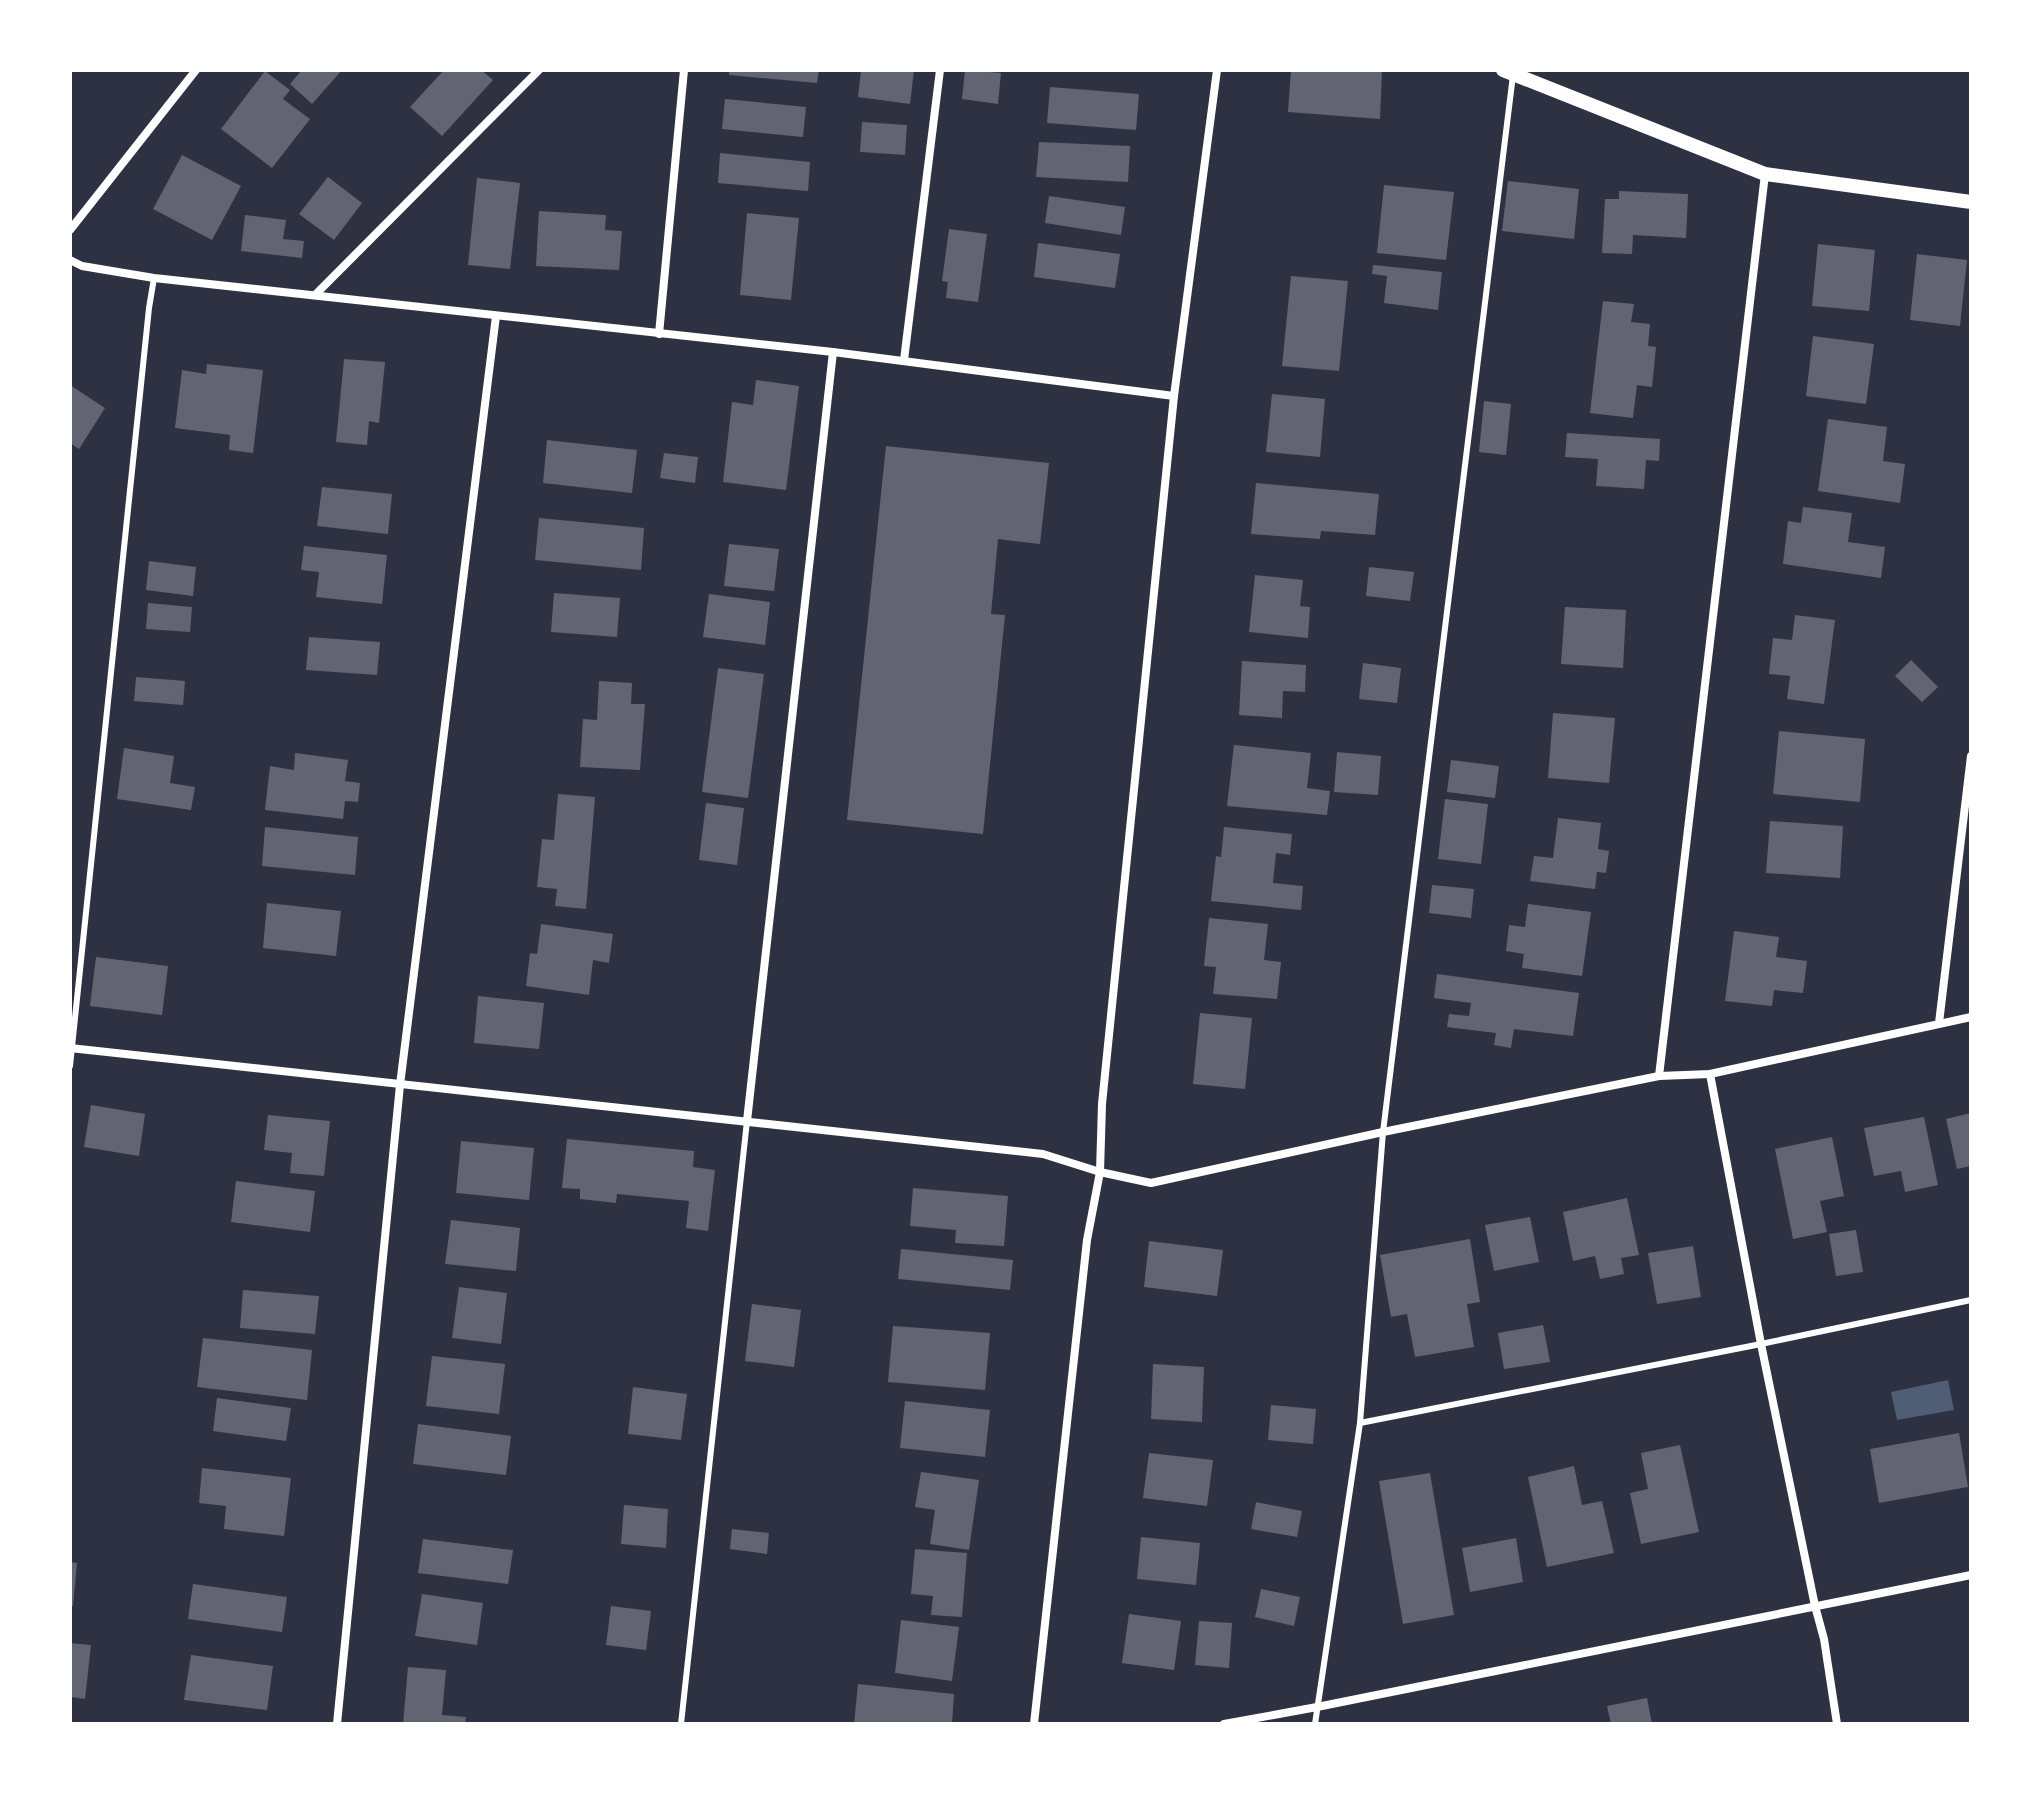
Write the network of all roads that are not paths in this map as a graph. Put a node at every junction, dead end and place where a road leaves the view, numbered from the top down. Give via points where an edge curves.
1 (196, 70) edge
2 (539, 70) edge
3 (684, 70) edge
4 (940, 70) edge
5 (1217, 70) edge
6 (1508, 72) edge
7 (1765, 174) junction
8 (1971, 202) edge
9 (70, 230) edge
10 (70, 260) edge
11 (154, 278) junction
12 (315, 295) junction
13 (496, 316) junction
14 (659, 334) junction
15 (833, 352) junction
16 (904, 360) junction
17 (1174, 396) junction
18 (1971, 756) edge
19 (1971, 1017) edge
20 (1939, 1023) junction
21 (71, 1048) edge
22 (70, 1066) edge
23 (1710, 1074) junction
24 (1659, 1076) junction
25 (400, 1085) junction
26 (747, 1121) junction
27 (1383, 1132) junction
28 (1100, 1172) junction
29 (1971, 1300) edge
30 (1761, 1344) junction
31 (1360, 1423) junction
32 (1971, 1575) edge
33 (1815, 1606) junction
34 (1317, 1707) junction
35 (337, 1724) edge
36 (681, 1724) edge
37 (1034, 1724) edge
38 (1224, 1724) edge
39 (1315, 1724) edge
40 (1837, 1724) edge

1 - 9 street
2 - 12 street
3 - 14 street
4 - 16 street
5 - 17 street
6 - 7 street
6 - 27 lane
7 - 8 street
7 - 24 street
10 - 11 street
11 - 12 street
11 - 21 lane
12 - 13 street
13 - 14 street
13 - 25 street
14 - 15 street
15 - 16 street
15 - 26 street
16 - 17 street
17 - 28 street via 1102,1104
18 - 20 street
19 - 20 street
20 - 23 street
21 - 22 lane
21 - 25 street
23 - 24 street
23 - 30 street
24 - 27 street
25 - 26 street
25 - 35 street
26 - 28 street via 1043,1154
26 - 36 lane
27 - 28 street via 1151,1183
27 - 31 lane
28 - 37 street via 1087,1240
29 - 30 lane
30 - 31 lane
30 - 33 street
31 - 34 lane
32 - 33 street
33 - 34 street
33 - 40 street
34 - 38 street
34 - 39 lane

